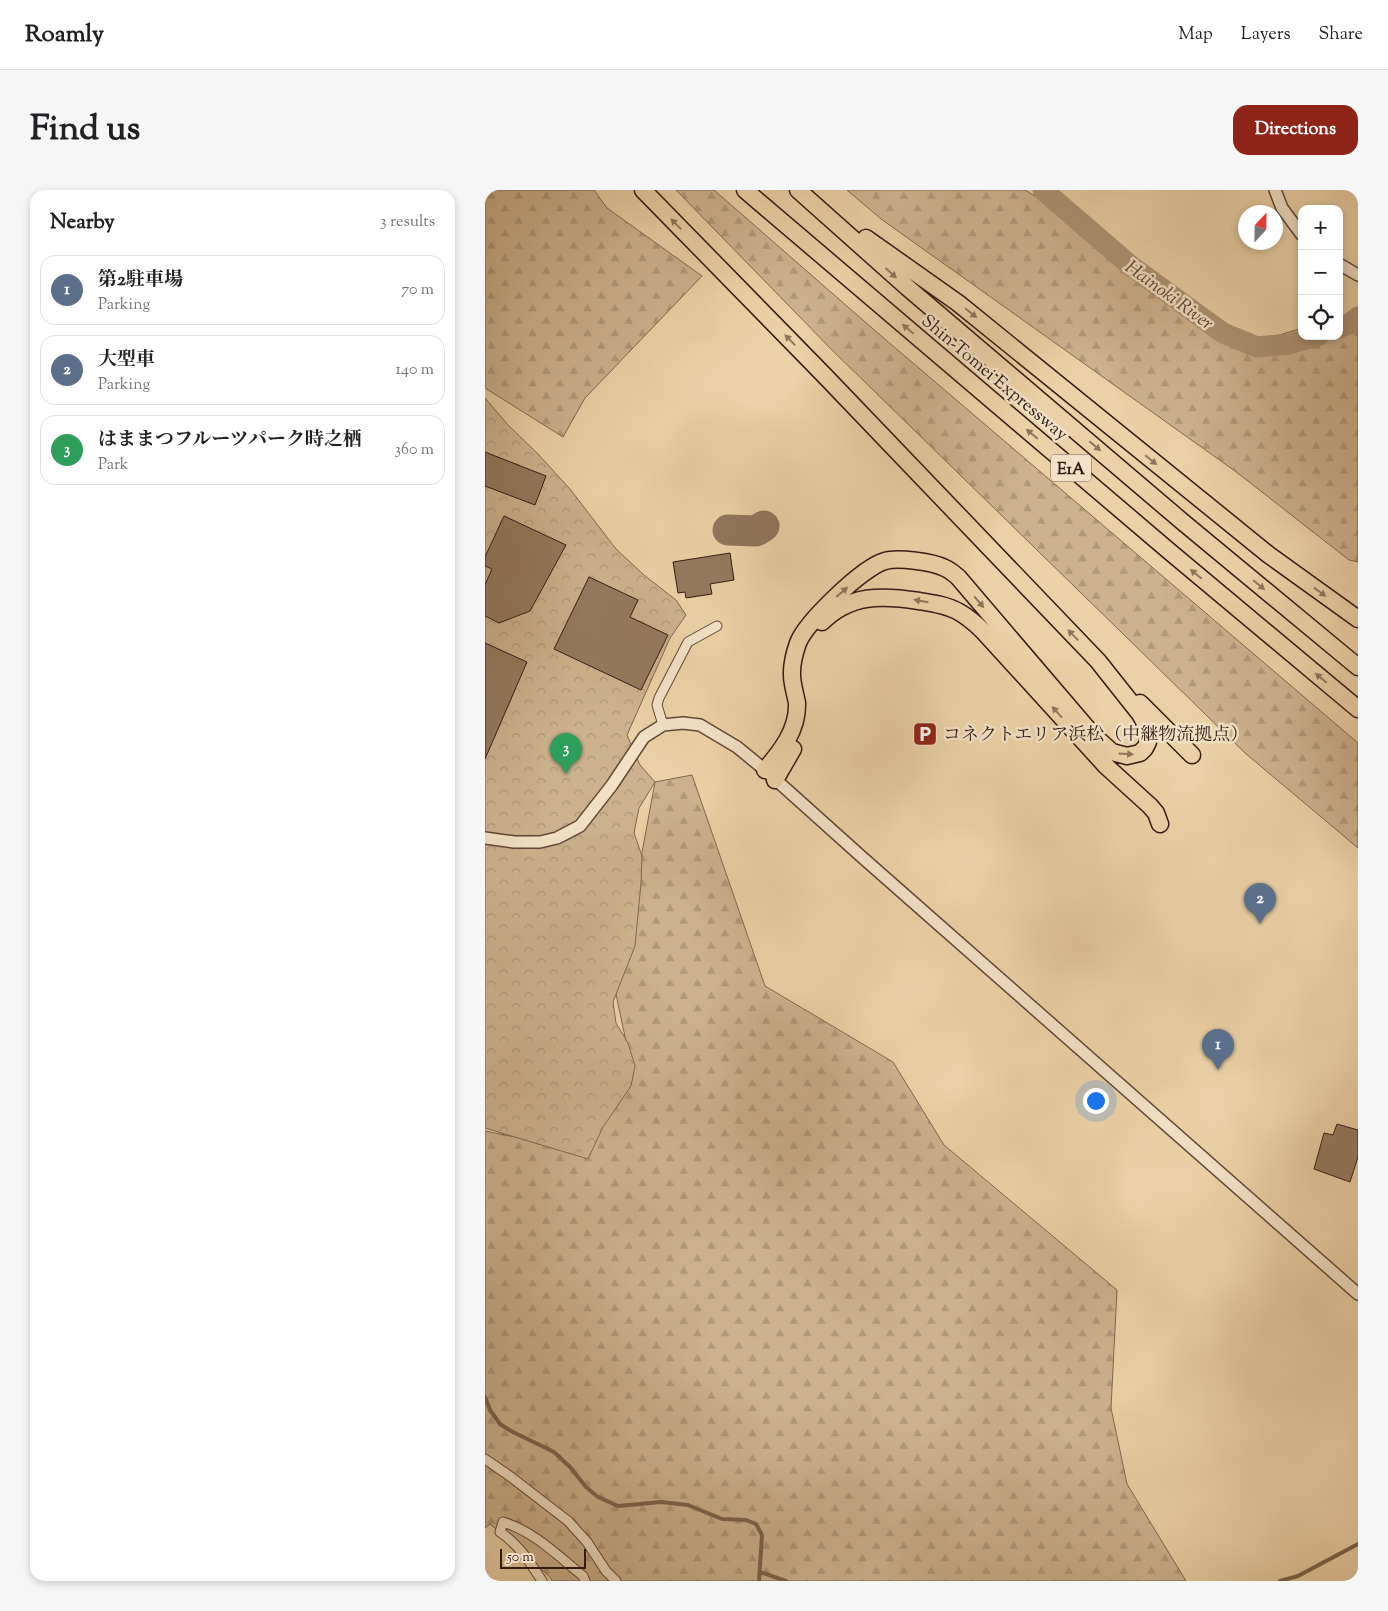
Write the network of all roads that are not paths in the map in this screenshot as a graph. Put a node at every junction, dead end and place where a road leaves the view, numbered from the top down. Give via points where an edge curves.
1 (643, 190) edge
2 (745, 190) edge
3 (1275, 190) edge
4 (800, 192) edge
5 (1298, 230) edge
6 (1343, 266) edge
7 (1358, 275) edge
8 (1358, 620) edge
9 (717, 626) dead end
10 (1098, 661) junction
11 (1358, 667) edge
12 (1358, 709) edge
13 (663, 725) junction
14 (1192, 755) dead end
15 (770, 775) junction
16 (1160, 824) dead end
17 (485, 838) edge
18 (1358, 1294) edge
19 (485, 1459) edge
20 (542, 1581) edge
21 (585, 1581) edge
22 (616, 1581) edge

10 -> 1 highway
12 -> 2 highway, Shin-Tomei Expressway / E1A
3 - 5 street via 1282,208
4 -> 8 highway via 958,303 1269,555
4 -> 11 highway, Shin-Tomei Expressway / E1A via 908,288
6 - 7 street
9 - 13 street via 688,642 659,698 657,705
10 - 14 highway
15 -> 10 highway via 795,722 797,703 792,663 803,632 829,604 884,561 935,565 951,572 1099,742 1112,752 1134,755 1148,742 1147,727
13 - 15 street via 700,725 737,747
13 - 17 street via 644,737 580,826 557,838 540,842
16 -> 15 highway via 1151,806 1106,766 976,624 952,608 901,598 874,597 853,603 825,619 812,634 802,664 803,724 795,745
15 - 18 street
19 - 22 street via 568,1521
20 - 21 street via 513,1540 500,1532 503,1522 520,1527 583,1576

